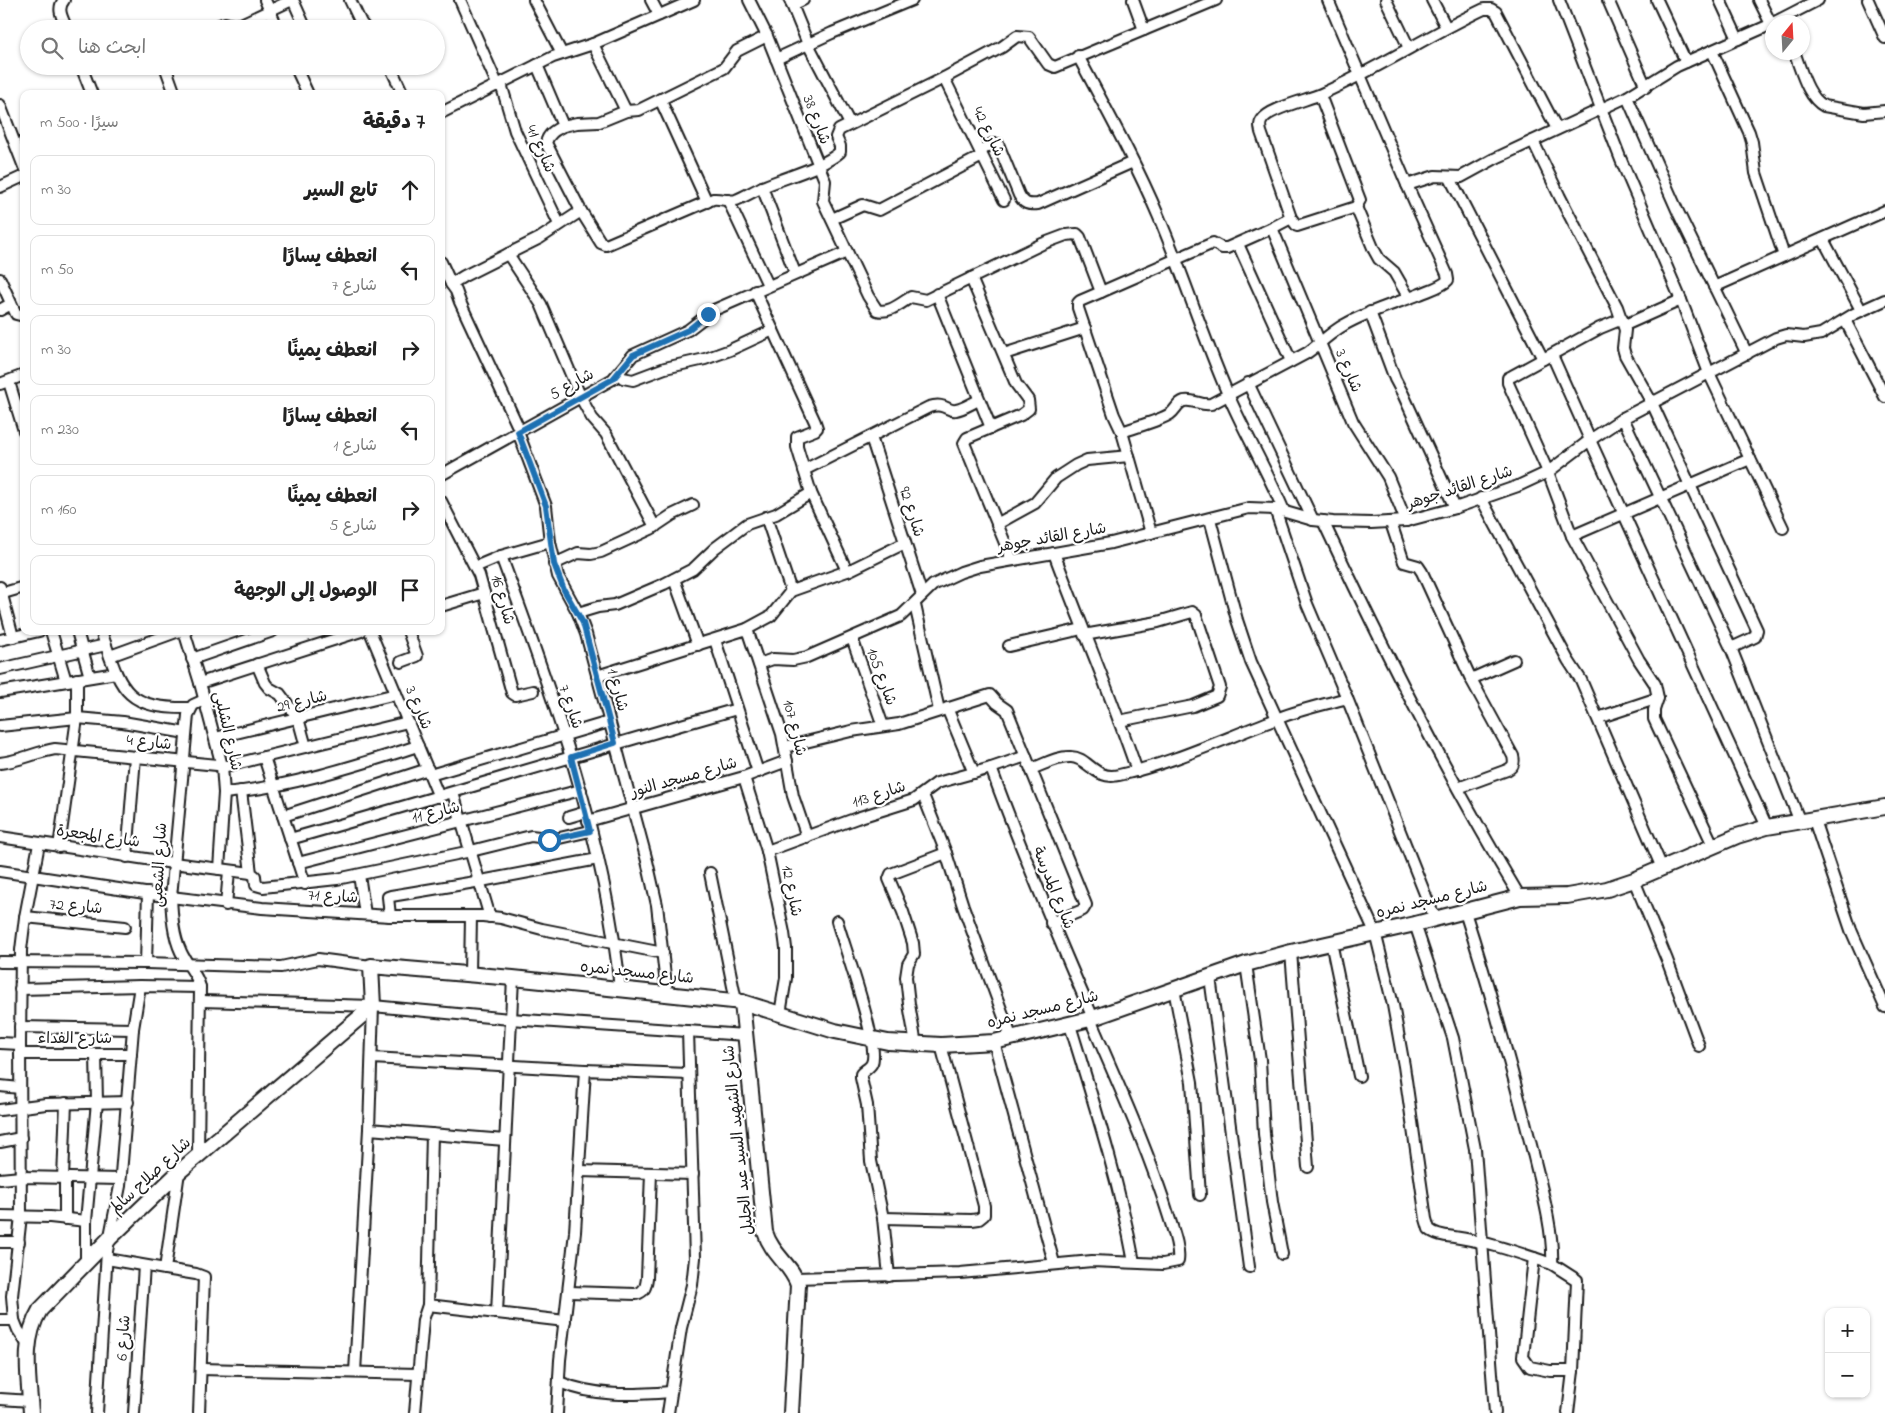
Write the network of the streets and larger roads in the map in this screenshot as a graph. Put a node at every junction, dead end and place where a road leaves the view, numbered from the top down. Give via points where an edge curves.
1 (265, 0) edge
2 (293, 0) edge
3 (350, 0) edge
4 (460, 0) edge
5 (534, 0) edge
6 (651, 0) edge
7 (694, 0) edge
8 (748, 0) edge
9 (803, 0) edge
10 (912, 0) edge
11 (1133, 0) edge
12 (1216, 0) edge
13 (1328, 0) edge
14 (1386, 0) edge
15 (1432, 0) edge
16 (1559, 0) edge
17 (1608, 0) edge
18 (1657, 0) edge
19 (1720, 0) edge
20 (1759, 0) edge
21 (1818, 0) edge
22 (1868, 0) edge
23 (62, 2) edge
24 (791, 2) edge
25 (270, 11) junction
26 (1770, 15) edge
27 (1791, 15) edge
28 (659, 16) junction
29 (63, 20) edge
30 (250, 20) edge
31 (274, 20) edge
32 (302, 20) edge
33 (360, 20) edge
34 (1446, 27) junction
35 (1765, 28) edge
36 (1144, 30) junction
37 (767, 36) junction
38 (1885, 38) edge
39 (1738, 39) junction
40 (593, 44) junction
41 (808, 44) junction
42 (1409, 48) junction
43 (1712, 51) junction
44 (562, 54) junction
45 (1078, 56) junction
46 (776, 59) junction
47 (1797, 60) edge
48 (1686, 62) junction
49 (537, 65) junction
50 (1361, 74) junction
51 (85, 75) edge
52 (169, 75) edge
53 (299, 75) edge
54 (394, 75) edge
55 (944, 78) junction
56 (499, 85) junction
57 (1646, 86) junction
58 (90, 90) edge
59 (174, 90) edge
60 (306, 90) edge
61 (401, 90) edge
62 (1320, 94) junction
63 (1627, 97) junction
64 (660, 100) junction
65 (0, 105) edge
66 (1601, 108) junction
67 (445, 111) edge
68 (626, 111) junction
69 (1885, 111) edge
70 (850, 124) junction
71 (563, 126) junction
72 (1557, 129) junction
73 (1533, 141) junction
74 (981, 153) junction
75 (20, 155) edge
76 (1133, 162) junction
77 (818, 165) junction
78 (20, 178) edge
79 (1450, 178) junction
80 (1407, 185) junction
81 (0, 187) edge
82 (762, 187) junction
83 (728, 200) junction
84 (1004, 200) dead end
85 (707, 202) junction
86 (1356, 208) junction
87 (581, 211) junction
88 (1885, 211) edge
89 (1291, 218) junction
90 (832, 219) junction
91 (559, 224) junction
92 (1272, 228) junction
93 (1823, 239) junction
94 (1238, 244) junction
95 (847, 252) junction
96 (508, 254) junction
97 (1784, 256) junction
98 (1176, 259) junction
99 (445, 271) edge
100 (795, 273) junction
101 (0, 278) edge
102 (971, 278) junction
103 (451, 284) junction
104 (768, 285) junction
105 (1714, 287) junction
106 (755, 291) junction
107 (1101, 292) junction
108 (937, 294) junction
109 (1408, 298) junction
110 (1681, 300) junction
111 (1885, 300) edge
112 (0, 310) edge
113 (1861, 310) junction
114 (19, 311) edge
115 (1370, 312) junction
116 (1844, 320) junction
117 (1623, 322) junction
118 (1085, 328) junction
119 (773, 330) junction
120 (1320, 344) junction
121 (1004, 354) junction
122 (1747, 354) junction
123 (1548, 357) junction
124 (1291, 361) junction
125 (1709, 373) junction
126 (619, 374) junction
127 (20, 377) edge
128 (4, 383) edge
129 (1248, 383) junction
130 (1228, 395) junction
131 (1885, 397) edge
132 (581, 398) junction
133 (979, 400) junction
134 (1652, 403) junction
135 (1624, 418) junction
136 (20, 421) edge
137 (991, 428) junction
138 (519, 432) junction
139 (1122, 432) junction
140 (871, 437) junction
141 (1590, 440) junction
142 (1129, 456) junction
143 (1750, 459) junction
144 (804, 470) junction
145 (1548, 472) junction
146 (445, 473) edge
147 (1690, 485) junction
148 (811, 494) junction
149 (1660, 497) junction
150 (1482, 498) junction
151 (693, 505) dead end
152 (1455, 508) junction
153 (445, 509) edge
154 (1279, 510) junction
155 (1623, 513) junction
156 (766, 518) junction
157 (1210, 519) junction
158 (1318, 520) junction
159 (1406, 521) junction
160 (1391, 523) junction
161 (997, 524) junction
162 (655, 527) junction
163 (1783, 528) dead end
164 (1151, 533) junction
165 (1572, 536) junction
166 (550, 542) junction
167 (905, 543) junction
168 (1054, 553) junction
169 (502, 556) junction
170 (1012, 560) junction
171 (554, 564) junction
172 (476, 567) junction
173 (847, 571) junction
174 (674, 579) junction
175 (20, 588) edge
176 (1, 591) edge
177 (791, 591) junction
178 (484, 593) junction
179 (922, 595) junction
180 (915, 604) junction
181 (445, 605) edge
182 (578, 613) junction
183 (747, 628) junction
184 (1083, 632) junction
185 (24, 635) edge
186 (52, 635) edge
187 (78, 635) edge
188 (102, 635) edge
189 (167, 635) edge
190 (185, 635) edge
191 (261, 635) edge
192 (349, 635) edge
193 (372, 635) edge
194 (409, 635) edge
195 (13, 638) junction
196 (852, 638) junction
197 (0, 640) edge
198 (715, 640) junction
199 (106, 645) junction
200 (698, 645) junction
201 (1009, 646) dead end
202 (1731, 648) junction
203 (82, 651) junction
204 (110, 656) junction
205 (58, 657) junction
206 (192, 660) junction
207 (1514, 660) dead end
208 (401, 662) dead end
209 (258, 664) junction
210 (759, 664) junction
211 (0, 668) edge
212 (116, 673) junction
213 (597, 676) junction
214 (90, 677) junction
215 (77, 679) junction
216 (1471, 679) junction
217 (66, 681) junction
218 (200, 683) junction
219 (533, 691) dead end
220 (0, 692) edge
221 (396, 694) junction
222 (1347, 698) junction
223 (1658, 698) junction
224 (204, 700) junction
225 (190, 708) junction
226 (943, 709) junction
227 (738, 710) junction
228 (77, 718) junction
229 (298, 718) junction
230 (1598, 718) junction
231 (1276, 719) junction
232 (1120, 721) junction
233 (408, 722) junction
234 (610, 722) junction
235 (0, 726) edge
236 (883, 726) junction
237 (186, 733) junction
238 (564, 735) junction
239 (215, 738) junction
240 (615, 743) junction
241 (418, 746) junction
242 (306, 747) junction
243 (786, 747) junction
244 (73, 749) junction
245 (1026, 756) junction
246 (136, 757) junction
247 (264, 757) junction
248 (571, 757) junction
249 (787, 761) junction
250 (183, 762) junction
251 (0, 763) edge
252 (222, 766) junction
253 (991, 768) junction
254 (1031, 769) junction
255 (1137, 771) junction
256 (429, 772) junction
257 (758, 772) junction
258 (974, 773) junction
259 (744, 776) junction
260 (274, 787) junction
261 (1458, 788) junction
262 (581, 790) junction
263 (241, 791) junction
264 (224, 793) junction
265 (453, 793) junction
266 (923, 795) junction
267 (439, 797) junction
268 (1885, 807) edge
269 (633, 808) junction
270 (283, 816) junction
271 (569, 817) dead end
272 (588, 821) junction
273 (1807, 821) junction
274 (462, 822) junction
275 (1767, 827) junction
276 (0, 837) edge
277 (807, 837) junction
278 (290, 839) junction
279 (39, 844) junction
280 (1712, 845) junction
281 (59, 847) junction
282 (471, 851) junction
283 (767, 851) junction
284 (946, 853) junction
285 (127, 857) junction
286 (598, 860) junction
287 (173, 863) junction
288 (298, 863) junction
289 (1662, 868) junction
290 (224, 870) junction
291 (0, 871) edge
292 (251, 873) junction
293 (710, 873) dead end
294 (359, 875) junction
295 (33, 876) junction
296 (1634, 880) junction
297 (480, 882) junction
298 (305, 884) junction
299 (148, 893) junction
300 (171, 897) junction
301 (1520, 897) junction
302 (226, 905) junction
303 (1465, 912) junction
304 (365, 914) junction
305 (390, 916) junction
306 (471, 916) junction
307 (25, 917) junction
308 (490, 917) junction
309 (1435, 919) junction
310 (837, 921) dead end
311 (1051, 923) junction
312 (1415, 924) junction
313 (125, 927) dead end
314 (1374, 932) junction
315 (616, 942) junction
316 (1331, 942) junction
317 (663, 952) junction
318 (1291, 952) junction
319 (0, 962) edge
320 (21, 962) junction
321 (146, 963) junction
322 (1246, 964) junction
323 (188, 965) junction
324 (371, 966) junction
325 (470, 974) junction
326 (1210, 977) junction
327 (513, 978) junction
328 (140, 986) junction
329 (200, 987) junction
330 (20, 989) junction
331 (620, 989) junction
332 (1174, 989) junction
333 (668, 994) junction
334 (201, 1001) junction
335 (739, 1002) junction
336 (373, 1006) junction
337 (1885, 1007) edge
338 (780, 1014) junction
339 (1092, 1018) junction
340 (510, 1019) junction
341 (1070, 1025) junction
342 (20, 1027) junction
343 (133, 1029) junction
344 (688, 1031) junction
345 (745, 1035) junction
346 (872, 1038) junction
347 (1012, 1039) junction
348 (0, 1042) edge
349 (994, 1042) junction
350 (916, 1045) junction
351 (941, 1046) junction
352 (1699, 1046) dead end
353 (20, 1049) junction
354 (96, 1054) junction
355 (131, 1054) junction
356 (372, 1058) junction
357 (508, 1065) junction
358 (585, 1070) junction
359 (689, 1074) junction
360 (1359, 1076) dead end
361 (0, 1086) edge
362 (20, 1088) junction
363 (97, 1102) junction
364 (128, 1102) junction
365 (66, 1103) junction
366 (20, 1107) junction
367 (0, 1110) edge
368 (369, 1129) junction
369 (432, 1134) junction
370 (21, 1138) junction
371 (505, 1140) junction
372 (0, 1142) edge
373 (198, 1156) junction
374 (1308, 1167) dead end
375 (578, 1171) junction
376 (179, 1172) junction
377 (651, 1173) junction
378 (693, 1174) junction
379 (21, 1177) junction
380 (64, 1178) junction
381 (0, 1179) edge
382 (91, 1179) junction
383 (120, 1179) junction
384 (1200, 1195) dead end
385 (0, 1216) edge
386 (21, 1216) junction
387 (883, 1218) junction
388 (65, 1219) junction
389 (86, 1221) junction
390 (110, 1238) junction
391 (1483, 1241) junction
392 (0, 1242) edge
393 (19, 1242) junction
394 (1282, 1254) dead end
395 (1534, 1258) junction
396 (106, 1259) junction
397 (86, 1262) junction
398 (1134, 1262) junction
399 (1054, 1263) junction
400 (1552, 1264) junction
401 (144, 1266) junction
402 (1249, 1267) dead end
403 (165, 1270) junction
404 (889, 1276) junction
405 (796, 1278) junction
406 (569, 1292) junction
407 (0, 1296) edge
408 (12, 1296) junction
409 (428, 1305) junction
410 (497, 1314) junction
411 (0, 1320) edge
412 (14, 1320) junction
413 (565, 1321) junction
414 (28, 1345) junction
415 (201, 1368) junction
416 (1573, 1371) junction
417 (355, 1372) junction
418 (418, 1374) junction
419 (559, 1382) junction
420 (670, 1392) junction
421 (0, 1400) edge
422 (31, 1407) edge
423 (97, 1413) edge
424 (134, 1413) edge
425 (198, 1413) edge
426 (415, 1413) edge
427 (557, 1413) edge
428 (668, 1413) edge
429 (791, 1413) edge
430 (1495, 1413) edge
431 (1568, 1413) edge

1 - 25 street
2 - 25 street
2 - 32 street
3 - 33 street
4 - 56 street, شارع 41
5 - 44 street
6 - 28 street
7 - 28 street
8 - 37 street, شارع 38
9 - 24 street
10 - 41 street
11 - 36 street
12 - 36 street
13 - 50 street
14 - 42 street
15 - 34 street
16 - 66 street
17 - 57 street
18 - 48 street
19 - 39 street
20 - 26 street
21 - 27 street
22 - 38 street
23 - 29 street
24 - 41 street
25 - 30 street
25 - 31 street
28 - 40 street
34 - 42 street
34 - 72 street via 1486,8 1493,10
35 - 39 street
36 - 45 street
37 - 46 street, شارع 38
37 - 64 street via 737,51 724,68
39 - 43 street
40 - 44 street
40 - 68 street
41 - 46 street
41 - 70 street
42 - 50 street
43 - 48 street
43 - 97 street via 1751,137 1756,173
44 - 49 street
45 - 55 street via 1059,66 1050,66 1029,37 1017,36
45 - 76 street
46 - 77 street, شارع 38
47 - 69 street via 1818,103 1864,113
48 - 57 street
49 - 56 street
49 - 71 street
50 - 62 street
50 - 80 street
51 - 58 street
52 - 59 street
53 - 60 street
54 - 61 street
55 - 70 street
55 - 74 street, شارع 42
56 - 67 street
56 - 91 street, شارع 41 via 515,131
57 - 63 street
62 - 86 street via 1360,200
62 - 89 street via 1272,112 1261,122 1261,132
63 - 66 street
63 - 105 street
64 - 68 street via 639,110
64 - 85 street
65 - 75 street
66 - 72 street
66 - 110 street
68 - 71 street via 599,122
70 - 77 street via 836,133 840,152
71 - 87 street via 551,133 546,142
72 - 73 street
73 - 79 street via 1461,177
73 - 117 street
74 - 76 street via 992,144 998,144 1022,202 1029,205 1038,204
74 - 84 street, شارع 42
74 - 90 street via 878,210 863,205
76 - 98 street
77 - 82 street
77 - 90 street, شارع 38 via 826,185 823,201
78 - 81 street
79 - 80 street via 1435,176
79 - 123 street
80 - 109 street via 1448,277 1444,284
82 - 83 street via 738,199
82 - 100 street
83 - 85 street via 719,198
83 - 104 street
85 - 87 street via 606,245 601,243
86 - 89 street via 1299,226
86 - 109 street via 1379,259 1394,272
87 - 91 street
88 - 93 street
89 - 92 street
90 - 95 street, شارع 38
91 - 96 street
92 - 94 street
92 - 120 street, شارع 3
93 - 97 street
93 - 113 street
94 - 98 street via 1224,248 1213,242
94 - 124 street
95 - 100 street, شارع 5
95 - 108 street, شارع 38 via 868,296 879,311 889,310 911,297 923,300
96 - 103 street
96 - 132 street via 540,304
97 - 105 street
98 - 107 street
98 - 130 street
99 - 103 street, شارع 1
100 - 104 street, شارع 5
101 - 114 street
102 - 107 street via 1042,244 1078,234
102 - 108 street
102 - 121 street
103 - 138 street, شارع 1
104 - 106 street, شارع 5
105 - 122 street
106 - 119 street
106 - 126 street, شارع 5 via 714,310 688,330 638,352
107 - 118 street via 1078,303
108 - 133 street
109 - 115 street
110 - 117 street
110 - 125 street
111 - 113 street, شارع القائد جوهر
112 - 114 street
113 - 116 street, شارع القائد جوهر
115 - 120 street via 1336,330
115 - 152 street via 1395,379
116 - 122 street, شارع القائد جوهر via 1813,337 1781,336
116 - 131 street
117 - 123 street via 1600,328
117 - 134 street via 1625,355
118 - 121 street
118 - 139 street
119 - 126 street via 705,359 665,368 633,380
119 - 144 street via 817,427 796,438
120 - 124 street
120 - 159 street, شارع 3 via 1353,422 1388,477
121 - 137 street via 1029,407 1021,415
122 - 125 street, شارع القائد جوهر
123 - 141 street
123 - 145 street via 1507,381
124 - 129 street
125 - 134 street, شارع القائد جوهر
125 - 143 street
126 - 132 street, شارع 5
127 - 128 street
128 - 136 street
129 - 130 street
129 - 158 street
130 - 139 street via 1207,405 1180,402 1170,414
130 - 154 street
132 - 138 street, شارع 5
132 - 162 street via 606,434
133 - 137 street
133 - 140 street via 957,410 940,404 929,407
134 - 135 street, شارع القائد جوهر
134 - 147 street
135 - 141 street, شارع القائد جوهر
135 - 149 street
137 - 161 street via 967,438 964,443
138 - 146 street, شارع 5
138 - 166 street, شارع 1 via 546,506
139 - 142 street
140 - 144 street
140 - 167 street, شارع 92
141 - 145 street, شارع القائد جوهر
141 - 155 street
142 - 161 street via 1087,460 1076,465 1056,478 1035,503
142 - 164 street
143 - 147 street
143 - 163 street
144 - 148 street
145 - 150 street, شارع القائد جوهر
145 - 165 street
147 - 149 street
147 - 202 street via 1758,630 1755,637
148 - 156 street
148 - 173 street
149 - 155 street
149 - 202 street
150 - 152 street, شارع القائد جوهر
150 - 230 street via 1581,680
151 - 162 street
152 - 159 street, شارع القائد جوهر
153 - 172 street, شارع 16
154 - 157 street, شارع القائد جوهر via 1249,508
154 - 158 street, شارع القائد جوهر
154 - 222 street via 1307,604
155 - 165 street
155 - 275 street
156 - 174 street via 747,524 693,569
156 - 177 street
157 - 164 street, شارع القائد جوهر
157 - 231 street via 1237,620
158 - 160 street, شارع القائد جوهر
158 - 261 street
159 - 160 street, شارع القائد جوهر
160 - 216 street via 1404,562 1418,566 1422,572
161 - 170 street
162 - 171 street via 601,552 578,552
164 - 168 street, شارع القائد جوهر via 1111,544
165 - 223 street via 1655,684
166 - 169 street
166 - 171 street, شارع 1
167 - 173 street
167 - 179 street, شارع 92
168 - 170 street, شارع القائد جوهر
168 - 184 street
169 - 172 street
169 - 238 street, شارع 7
170 - 179 street, شارع القائد جوهر via 961,572 933,585
171 - 182 street, شارع 1
172 - 178 street, شارع 16
173 - 177 street
174 - 182 street via 615,605
174 - 200 street
175 - 176 street
176 - 195 street
177 - 183 street via 771,616
178 - 181 street
178 - 219 street, شارع 16 via 512,694
179 - 180 street, شارع القائد جوهر
180 - 196 street, شارع القائد جوهر via 901,616
180 - 226 street
182 - 213 street, شارع 1
183 - 198 street
183 - 210 street, شارع 107
184 - 201 street
184 - 232 street
184 - 232 street via 1158,622 1192,612 1196,615 1220,687 1217,696 1193,706
185 - 195 street
186 - 205 street
187 - 203 street
188 - 199 street
189 - 204 street
190 - 206 street, شارع الشلبى
191 - 206 street
192 - 209 street
193 - 221 street, شارع 3
194 - 208 street via 417,656
195 - 197 street
196 - 210 street, شارع القائد جوهر via 807,657 793,660 777,658
196 - 236 street, شارع 105
198 - 200 street
198 - 227 street
199 - 203 street
199 - 204 street
200 - 213 street
202 - 273 street
203 - 205 street
203 - 214 street
204 - 212 street
205 - 211 street
205 - 217 street
206 - 218 street, شارع الشلبى
207 - 216 street
209 - 218 street
209 - 229 street via 265,683 280,694
210 - 243 street, شارع 107
212 - 214 street
212 - 225 street via 122,686 137,700 157,707
213 - 234 street, شارع 1
214 - 215 street
215 - 217 street
215 - 228 street
216 - 261 street via 1514,763 1507,770
217 - 220 street
218 - 224 street, شارع الشلبى
221 - 229 street, شارع 29
221 - 233 street, شارع 3
222 - 231 street
222 - 309 street
223 - 230 street
223 - 280 street via 1654,719
224 - 225 street
224 - 239 street, شارع الشلبى
225 - 237 street, شارع الشعبى
226 - 236 street
226 - 245 street via 986,695 992,696 1008,710
226 - 258 street
227 - 240 street
227 - 257 street
228 - 235 street
228 - 237 street
228 - 244 street
229 - 239 street, شارع 29
229 - 242 street
230 - 289 street
231 - 255 street via 1203,749
231 - 314 street
232 - 255 street
233 - 241 street, شارع 3
233 - 242 street, شارع 4
234 - 238 street
234 - 240 street, شارع 1
236 - 243 street
237 - 250 street, شارع الشعبى
238 - 248 street, شارع 7
238 - 256 street
239 - 252 street, شارع الشلبى
240 - 248 street
240 - 269 street, شارع 1
241 - 256 street, شارع 3
241 - 260 street
242 - 247 street, شارع 4
243 - 249 street, شارع 107
244 - 246 street, شارع 4
244 - 251 street, شارع 4 via 45,750
244 - 281 street
245 - 253 street, شارع 113
245 - 254 street
246 - 250 street, شارع 4
246 - 285 street
247 - 252 street, شارع 4
247 - 260 street
248 - 262 street, شارع 7
248 - 265 street
249 - 257 street, شارع مسجد النور
249 - 277 street, شارع 107 via 793,796
250 - 252 street, شارع 4
250 - 287 street, شارع الشعبى
252 - 264 street, شارع الشلبى
253 - 258 street, شارع 113
253 - 311 street, شارع المدرسة
254 - 255 street via 1070,757 1108,776
254 - 311 street via 1086,905 1084,910
256 - 267 street, شارع 3
256 - 270 street
257 - 259 street, شارع مسجد النور
258 - 266 street, شارع 113 via 937,783
259 - 269 street, شارع مسجد النور
259 - 283 street, شارع 12
260 - 263 street
260 - 270 street
261 - 301 street
262 - 272 street, شارع 7
262 - 274 street, شارع 11
263 - 264 street
263 - 292 street
264 - 290 street, شارع الشلبى
265 - 267 street
265 - 274 street
266 - 277 street, شارع 113
266 - 284 street
267 - 278 street
268 - 273 street, شارع مسجد نمره
269 - 272 street, شارع مسجد النور
269 - 317 street, شارع 1 via 657,905
270 - 278 street
271 - 272 street
272 - 282 street via 555,839 531,836
272 - 286 street, شارع 7
273 - 275 street, شارع مسجد نمره
273 - 337 street
274 - 282 street
274 - 288 street, شارع 11
275 - 280 street, شارع مسجد نمره
276 - 279 street, شارع المجعرة
277 - 283 street, شارع 113
278 - 288 street
279 - 281 street, شارع المجعرة
279 - 295 street
280 - 289 street, شارع مسجد نمره
281 - 285 street, شارع المجعرة
282 - 294 street
282 - 297 street
283 - 338 street, شارع 12 via 786,948 786,978
284 - 347 street
284 - 350 street via 891,874 889,879 914,944 906,977
285 - 287 street, شارع المجعرة
286 - 297 street
286 - 315 street, شارع 7
287 - 290 street, شارع المجعرة
287 - 300 street, شارع الشعبى
288 - 298 street
289 - 296 street, شارع مسجد نمره
290 - 292 street, شارع المجعرة
290 - 302 street, شارع الشلبى
291 - 295 street, شارع 71
292 - 298 street via 255,876 256,885 260,886
293 - 335 street
294 - 298 street
294 - 304 street
295 - 299 street, شارع 71
295 - 307 street
296 - 301 street, شارع مسجد نمره via 1589,893
296 - 352 street
297 - 305 street via 389,896
297 - 308 street
299 - 300 street, شارع 71
299 - 321 street
300 - 302 street, شارع 71
300 - 323 street, شارع الشعبى via 176,940
301 - 303 street, شارع مسجد نمره
302 - 304 street, شارع 71
303 - 309 street, شارع مسجد نمره
303 - 400 street via 1491,995 1535,1162 1549,1230
304 - 305 street, شارع 71
305 - 306 street, شارع 71
306 - 308 street, شارع 71
306 - 325 street
307 - 313 street, شارع 72
307 - 320 street
308 - 315 street, شارع 71
309 - 312 street, شارع مسجد نمره
310 - 346 street
311 - 339 street, شارع المدرسة
312 - 314 street, شارع مسجد نمره
312 - 391 street via 1462,1079 1475,1150
314 - 316 street, شارع مسجد نمره
314 - 391 street via 1404,1066 1427,1225 1431,1232
315 - 317 street, شارع 71
315 - 331 street, شارع 7
316 - 318 street, شارع مسجد نمره
316 - 360 street
317 - 333 street, شارع 1
318 - 322 street, شارع مسجد نمره
318 - 374 street
319 - 320 street, شارع مسجد نمره
320 - 321 street, شارع مسجد نمره
320 - 330 street
321 - 323 street, شارع مسجد نمره
322 - 326 street, شارع مسجد نمره
322 - 394 street via 1260,1060 1272,1202
323 - 324 street, شارع مسجد نمره via 281,968 318,959
323 - 329 street, شارع الشعبى
324 - 325 street, شارع مسجد نمره
324 - 336 street
325 - 327 street, شارع مسجد نمره
326 - 332 street, شارع مسجد نمره
326 - 402 street
327 - 331 street, شارع مسجد نمره
327 - 340 street
328 - 329 street
328 - 330 street
328 - 343 street
329 - 334 street, شارع الشعبى
330 - 342 street
331 - 333 street, شارع مسجد نمره
332 - 339 street, شارع مسجد نمره
332 - 384 street via 1192,1082
333 - 335 street, شارع مسجد نمره
334 - 336 street
334 - 373 street, شارع الشعبى
335 - 338 street, شارع مسجد نمره
335 - 345 street, شارع الشهيد السيد عبد الجليل
336 - 340 street
336 - 356 street
336 - 373 street, شارع صلاح سالم
338 - 346 street, شارع مسجد نمره via 835,1031
339 - 341 street, شارع مسجد نمره
339 - 398 street, شارع المدرسة via 1153,1168 1178,1256 1178,1261 1171,1263
340 - 344 street
340 - 357 street
341 - 347 street, شارع مسجد نمره
341 - 398 street via 1112,1162
342 - 343 street
342 - 353 street
343 - 355 street
344 - 345 street
344 - 359 street
345 - 405 street, شارع الشهيد السيد عبد الجليل via 765,1232 772,1249
346 - 350 street, شارع مسجد نمره
346 - 387 street via 873,1061 861,1078 867,1106 871,1162
347 - 349 street, شارع مسجد نمره
348 - 353 street, شارع الفداء
349 - 351 street, شارع مسجد نمره
349 - 399 street
350 - 351 street, شارع مسجد نمره
351 - 387 street via 984,1215 972,1220
353 - 354 street, شارع الفداء
353 - 362 street
354 - 355 street, شارع الفداء
354 - 363 street
355 - 364 street
356 - 357 street
356 - 368 street
357 - 358 street
357 - 371 street
358 - 359 street
358 - 375 street
359 - 378 street
361 - 362 street
362 - 366 street
363 - 364 street
363 - 365 street
363 - 382 street
364 - 383 street
365 - 366 street
365 - 380 street
366 - 367 street
366 - 370 street
368 - 369 street
368 - 417 street
369 - 371 street
369 - 409 street
370 - 372 street
370 - 379 street
371 - 410 street
373 - 376 street, شارع صلاح سالم
375 - 377 street
375 - 406 street
376 - 390 street, شارع صلاح سالم
376 - 403 street
377 - 378 street
377 - 406 street via 644,1290 636,1294
378 - 420 street via 695,1271 680,1328
379 - 380 street
379 - 381 street
379 - 386 street
380 - 382 street
380 - 388 street
382 - 383 street
382 - 389 street
383 - 390 street
385 - 386 street
386 - 388 street
386 - 393 street
387 - 404 street
388 - 389 street
389 - 397 street
390 - 396 street
390 - 397 street, شارع صلاح سالم
391 - 395 street
391 - 430 street
392 - 393 street
393 - 408 street
395 - 400 street
395 - 416 street via 1523,1357 1530,1367
396 - 401 street
396 - 423 street
397 - 414 street, شارع صلاح سالم via 40,1310 29,1333
398 - 399 street via 1092,1260
399 - 404 street via 960,1273
400 - 416 street via 1577,1280
401 - 403 street
401 - 424 street, شارع 6
403 - 415 street via 204,1277
404 - 405 street
405 - 429 street via 798,1292
406 - 413 street
407 - 408 street
408 - 412 street
409 - 410 street
409 - 418 street via 424,1314
410 - 413 street
411 - 412 street
412 - 414 street
413 - 419 street
414 - 422 street, شارع صلاح سالم
415 - 417 street
415 - 425 street
416 - 431 street
417 - 418 street
418 - 426 street
419 - 420 street via 603,1394
419 - 427 street
420 - 428 street
421 - 422 street

